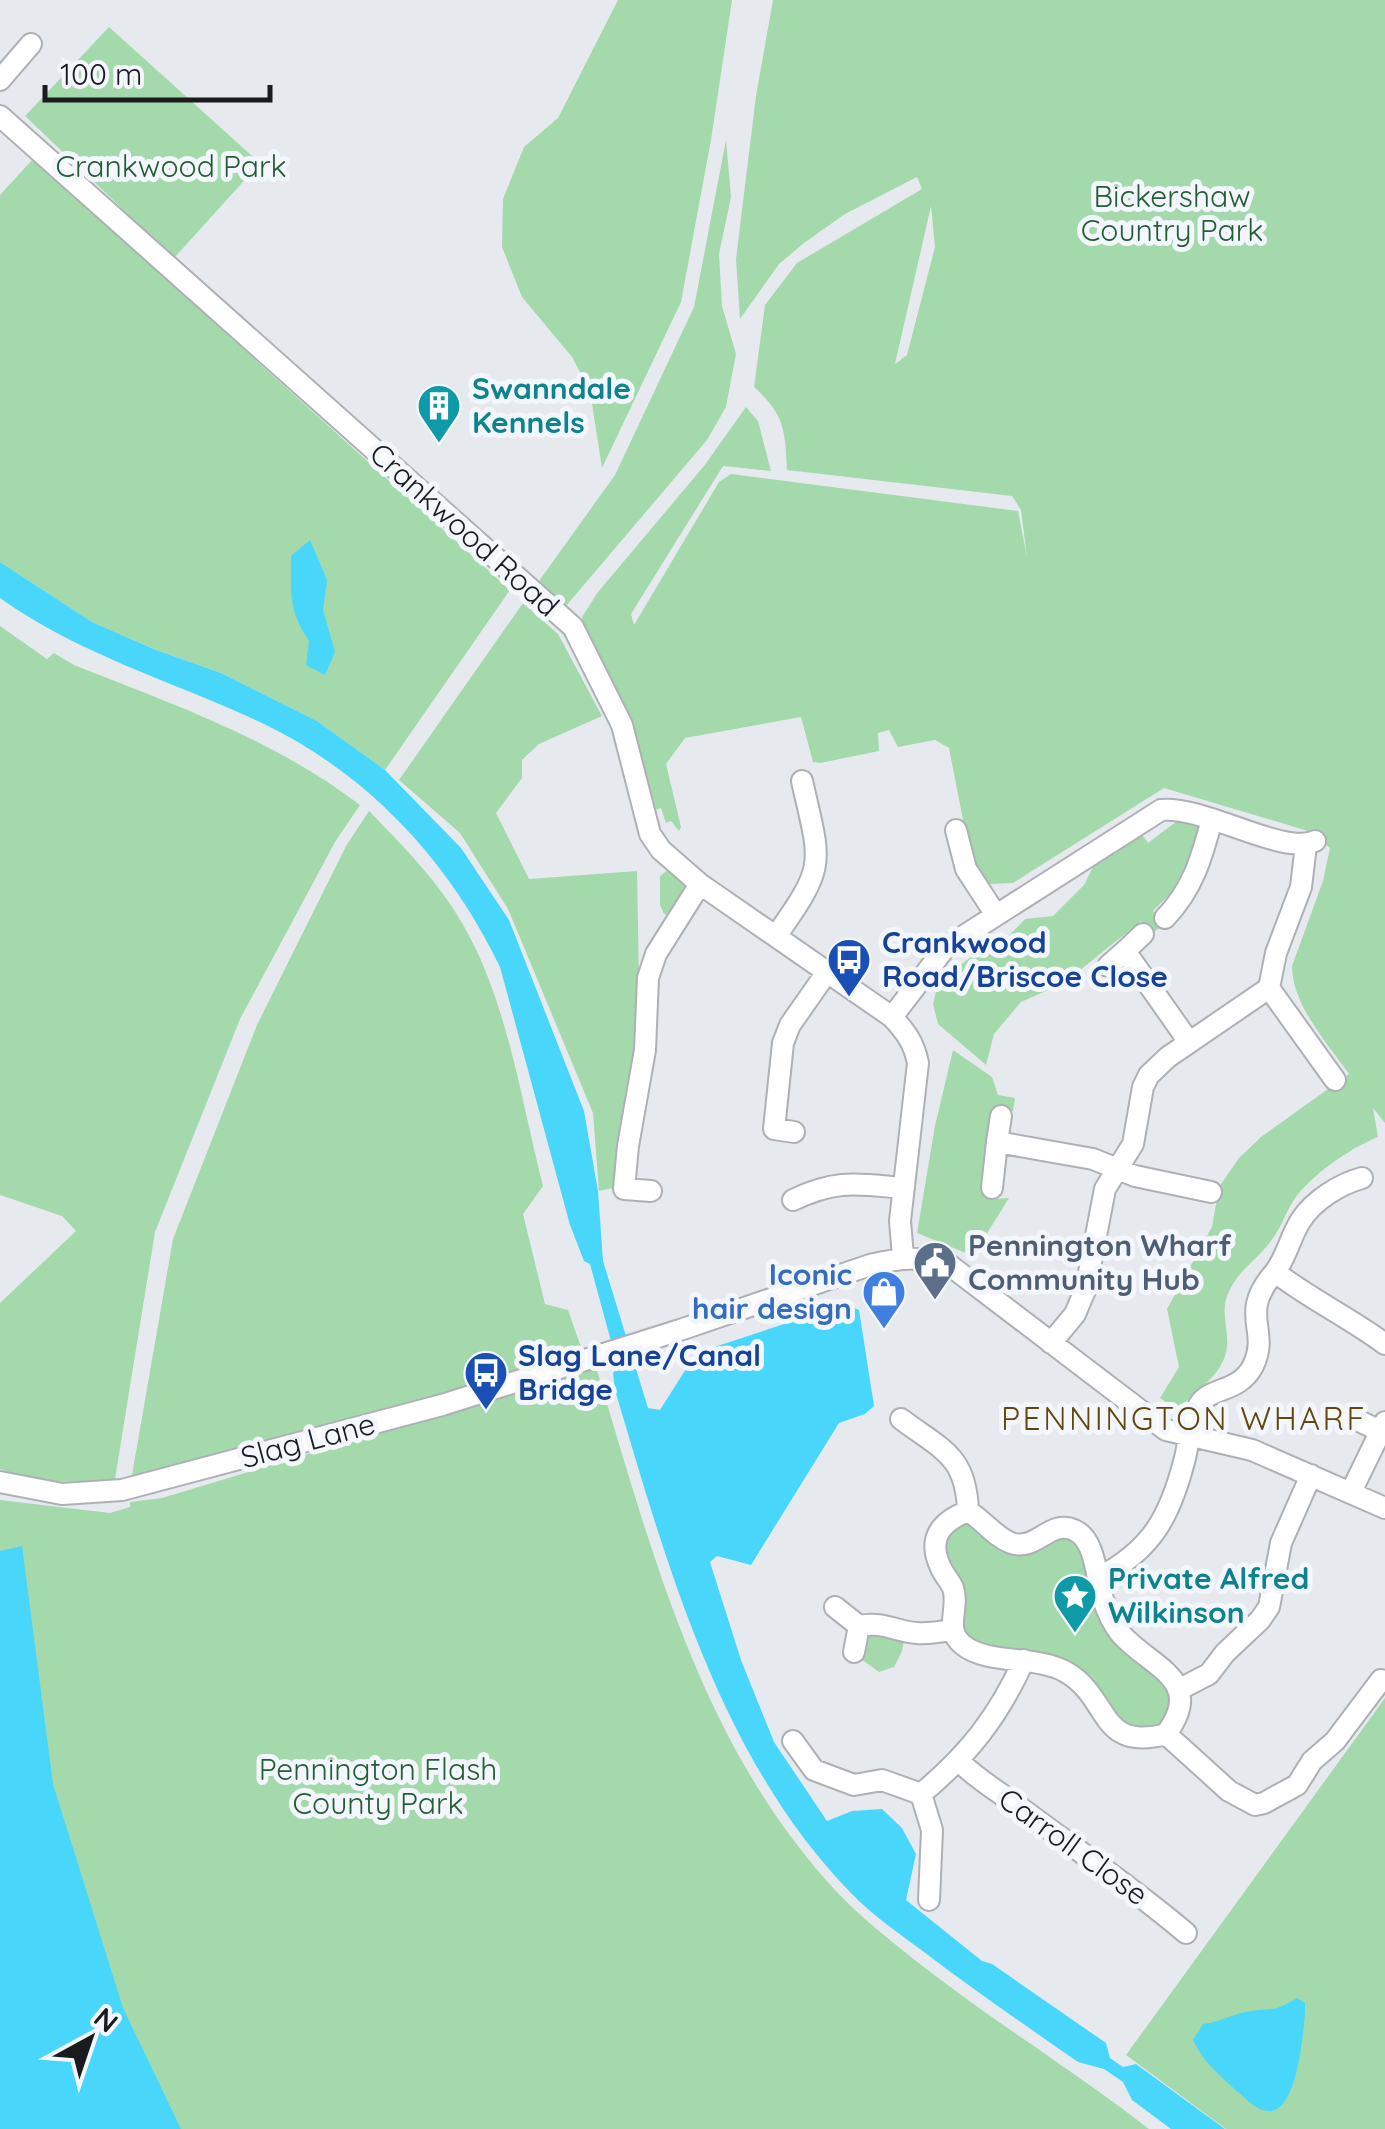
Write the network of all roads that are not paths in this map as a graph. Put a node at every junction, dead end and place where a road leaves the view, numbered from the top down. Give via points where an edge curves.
1 (31, 44) dead end
2 (0, 80) edge
3 (0, 116) edge
4 (802, 781) dead end
5 (1212, 819) junction
6 (956, 830) dead end
7 (700, 884) junction
8 (996, 916) junction
9 (1164, 918) dead end
10 (1143, 934) dead end
11 (776, 936) junction
12 (1125, 952) junction
13 (1108, 966) dead end
14 (827, 972) junction
15 (1269, 988) junction
16 (892, 1017) junction
17 (1189, 1042) junction
18 (1335, 1080) dead end
19 (1001, 1116) dead end
20 (775, 1129) dead end
21 (996, 1142) junction
22 (814, 1164) dead end
23 (1116, 1170) junction
24 (1362, 1178) dead end
25 (821, 1187) junction
26 (904, 1188) junction
27 (992, 1188) dead end
28 (651, 1191) dead end
29 (1211, 1192) dead end
30 (793, 1200) dead end
31 (903, 1258) junction
32 (1275, 1272) junction
33 (1051, 1343) junction
34 (1385, 1344) edge
35 (1354, 1418) dead end
36 (900, 1419) dead end
37 (1383, 1426) edge
38 (1189, 1436) junction
39 (1311, 1474) junction
40 (0, 1482) edge
41 (1351, 1492) junction
42 (1385, 1508) edge
43 (968, 1511) junction
44 (1098, 1578) junction
45 (835, 1607) dead end
46 (860, 1626) junction
47 (951, 1630) junction
48 (854, 1652) dead end
49 (1024, 1660) junction
50 (1381, 1680) dead end
51 (1178, 1690) junction
52 (1166, 1734) junction
53 (792, 1741) dead end
54 (960, 1762) junction
55 (921, 1794) junction
56 (929, 1900) dead end
57 (1186, 1933) dead end

1 - 2 street
3 - 7 street, Crankwood Road via 573,627 622,725 650,834
4 - 11 street via 817,868
5 - 8 street via 1161,810
5 - 9 street via 1200,866
5 - 15 street via 1294,844 1311,842
6 - 8 street via 966,868
7 - 11 street, Crankwood Road
7 - 28 street via 648,978 646,1050 624,1189
8 - 16 street via 935,958
10 - 12 street
11 - 14 street, Crankwood Road
12 - 13 street
12 - 17 street
14 - 16 street, Crankwood Road
14 - 20 street via 783,1043
15 - 17 street
15 - 18 street
16 - 26 street, Crankwood Road via 918,1063
17 - 23 street via 1149,1075 1132,1144
19 - 21 street
21 - 23 street via 1093,1158
21 - 27 street
22 - 25 street
23 - 29 street
23 - 33 street via 1105,1189 1086,1288
24 - 32 street via 1310,1210
25 - 26 street
25 - 30 street
26 - 31 street, Crankwood Road
31 - 33 street via 948,1264
31 - 40 street, Slag Lane via 386,1421 122,1490 62,1494
32 - 34 street
32 - 38 street via 1255,1300 1258,1351 1252,1367 1241,1382 1199,1404
33 - 38 street via 1166,1430
35 - 37 street
36 - 43 street via 958,1464
37 - 41 street
38 - 39 street via 1252,1450
38 - 44 street via 1173,1494 1146,1547
39 - 41 street
39 - 51 street via 1282,1543 1269,1607 1209,1674
41 - 42 street
43 - 44 street via 1016,1544 1029,1546 1053,1530 1073,1528 1084,1536
43 - 47 street via 944,1523 934,1538 953,1589
44 - 51 street via 1121,1634 1170,1674
45 - 46 street
46 - 47 street via 892,1625 914,1634
46 - 48 street
47 - 49 street via 972,1651
49 - 52 street via 1068,1673 1127,1738
49 - 54 street via 1008,1695
50 - 52 street via 1359,1697 1297,1785 1255,1805 1228,1791
51 - 52 street via 1180,1711
53 - 55 street via 814,1770 854,1785 882,1780
54 - 55 street
54 - 57 street, Carroll Close
55 - 56 street via 932,1830

